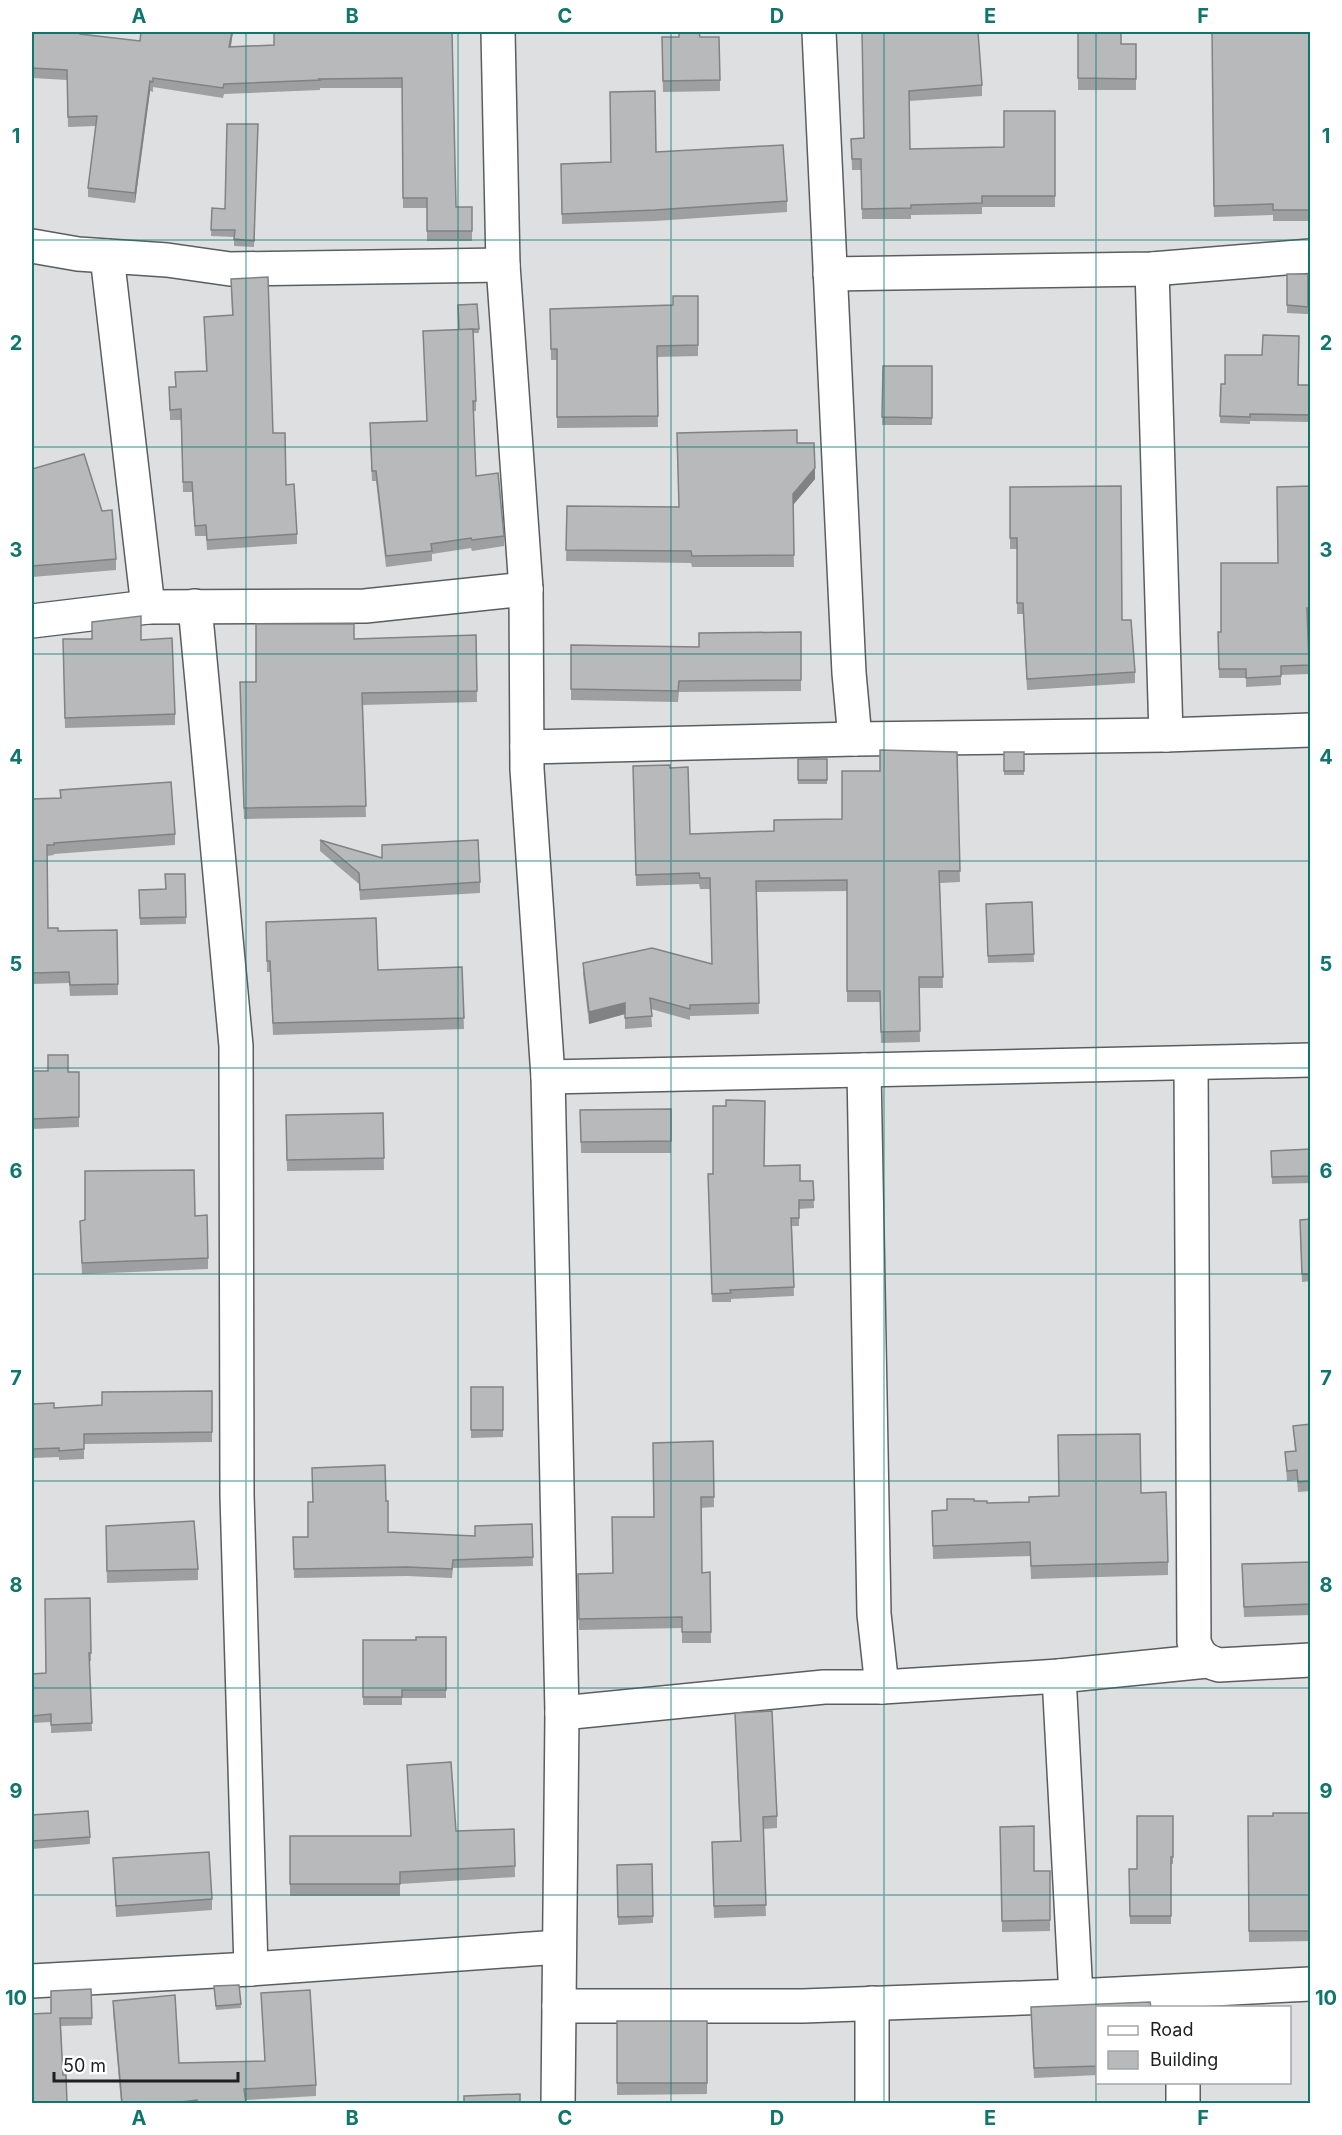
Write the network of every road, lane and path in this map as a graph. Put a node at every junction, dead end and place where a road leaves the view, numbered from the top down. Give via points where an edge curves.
1 (498, 32) edge
2 (819, 32) edge
3 (32, 246) edge
4 (107, 256) junction
5 (1311, 256) edge
6 (503, 265) junction
7 (1152, 269) junction
8 (830, 274) junction
9 (526, 589) junction
10 (195, 606) junction
11 (148, 607) junction
12 (32, 621) edge
13 (1311, 730) edge
14 (1166, 735) junction
15 (855, 740) junction
16 (527, 747) junction
17 (1311, 1060) edge
18 (1191, 1063) junction
19 (864, 1070) junction
20 (548, 1077) junction
21 (1311, 1660) edge
22 (1207, 1661) junction
23 (1059, 1676) junction
24 (882, 1686) junction
25 (562, 1713) junction
26 (559, 1947) junction
27 (251, 1969) junction
28 (32, 1981) edge
29 (1311, 1984) edge
30 (1076, 1996) junction
31 (1181, 1999) edge
32 (872, 2003) junction
33 (559, 2006) junction
34 (1183, 2084) edge
35 (558, 2103) edge
36 (872, 2103) edge
37 (1183, 2103) edge

1 - 6 street
2 - 8 street
3 - 4 street
4 - 6 street via 241,269
4 - 11 street
5 - 7 street
6 - 9 street
7 - 8 street
7 - 14 street
8 - 15 street
9 - 10 street via 365,606
9 - 16 street
10 - 11 street
10 - 27 street via 236,1046 237,1495
11 - 12 street
13 - 14 street
14 - 15 street
15 - 16 street
16 - 20 street
17 - 18 street
18 - 19 street
18 - 22 street via 1194,1642
19 - 20 street
19 - 24 street via 874,1614
20 - 25 street
21 - 22 street via 1219,1665
22 - 23 street
23 - 24 street
23 - 30 street
24 - 25 street via 824,1686
25 - 26 street
26 - 27 street
26 - 33 street
27 - 28 street
29 - 31 street
30 - 31 street
30 - 32 street
32 - 33 street
32 - 36 street
33 - 35 street
34 - 37 street

